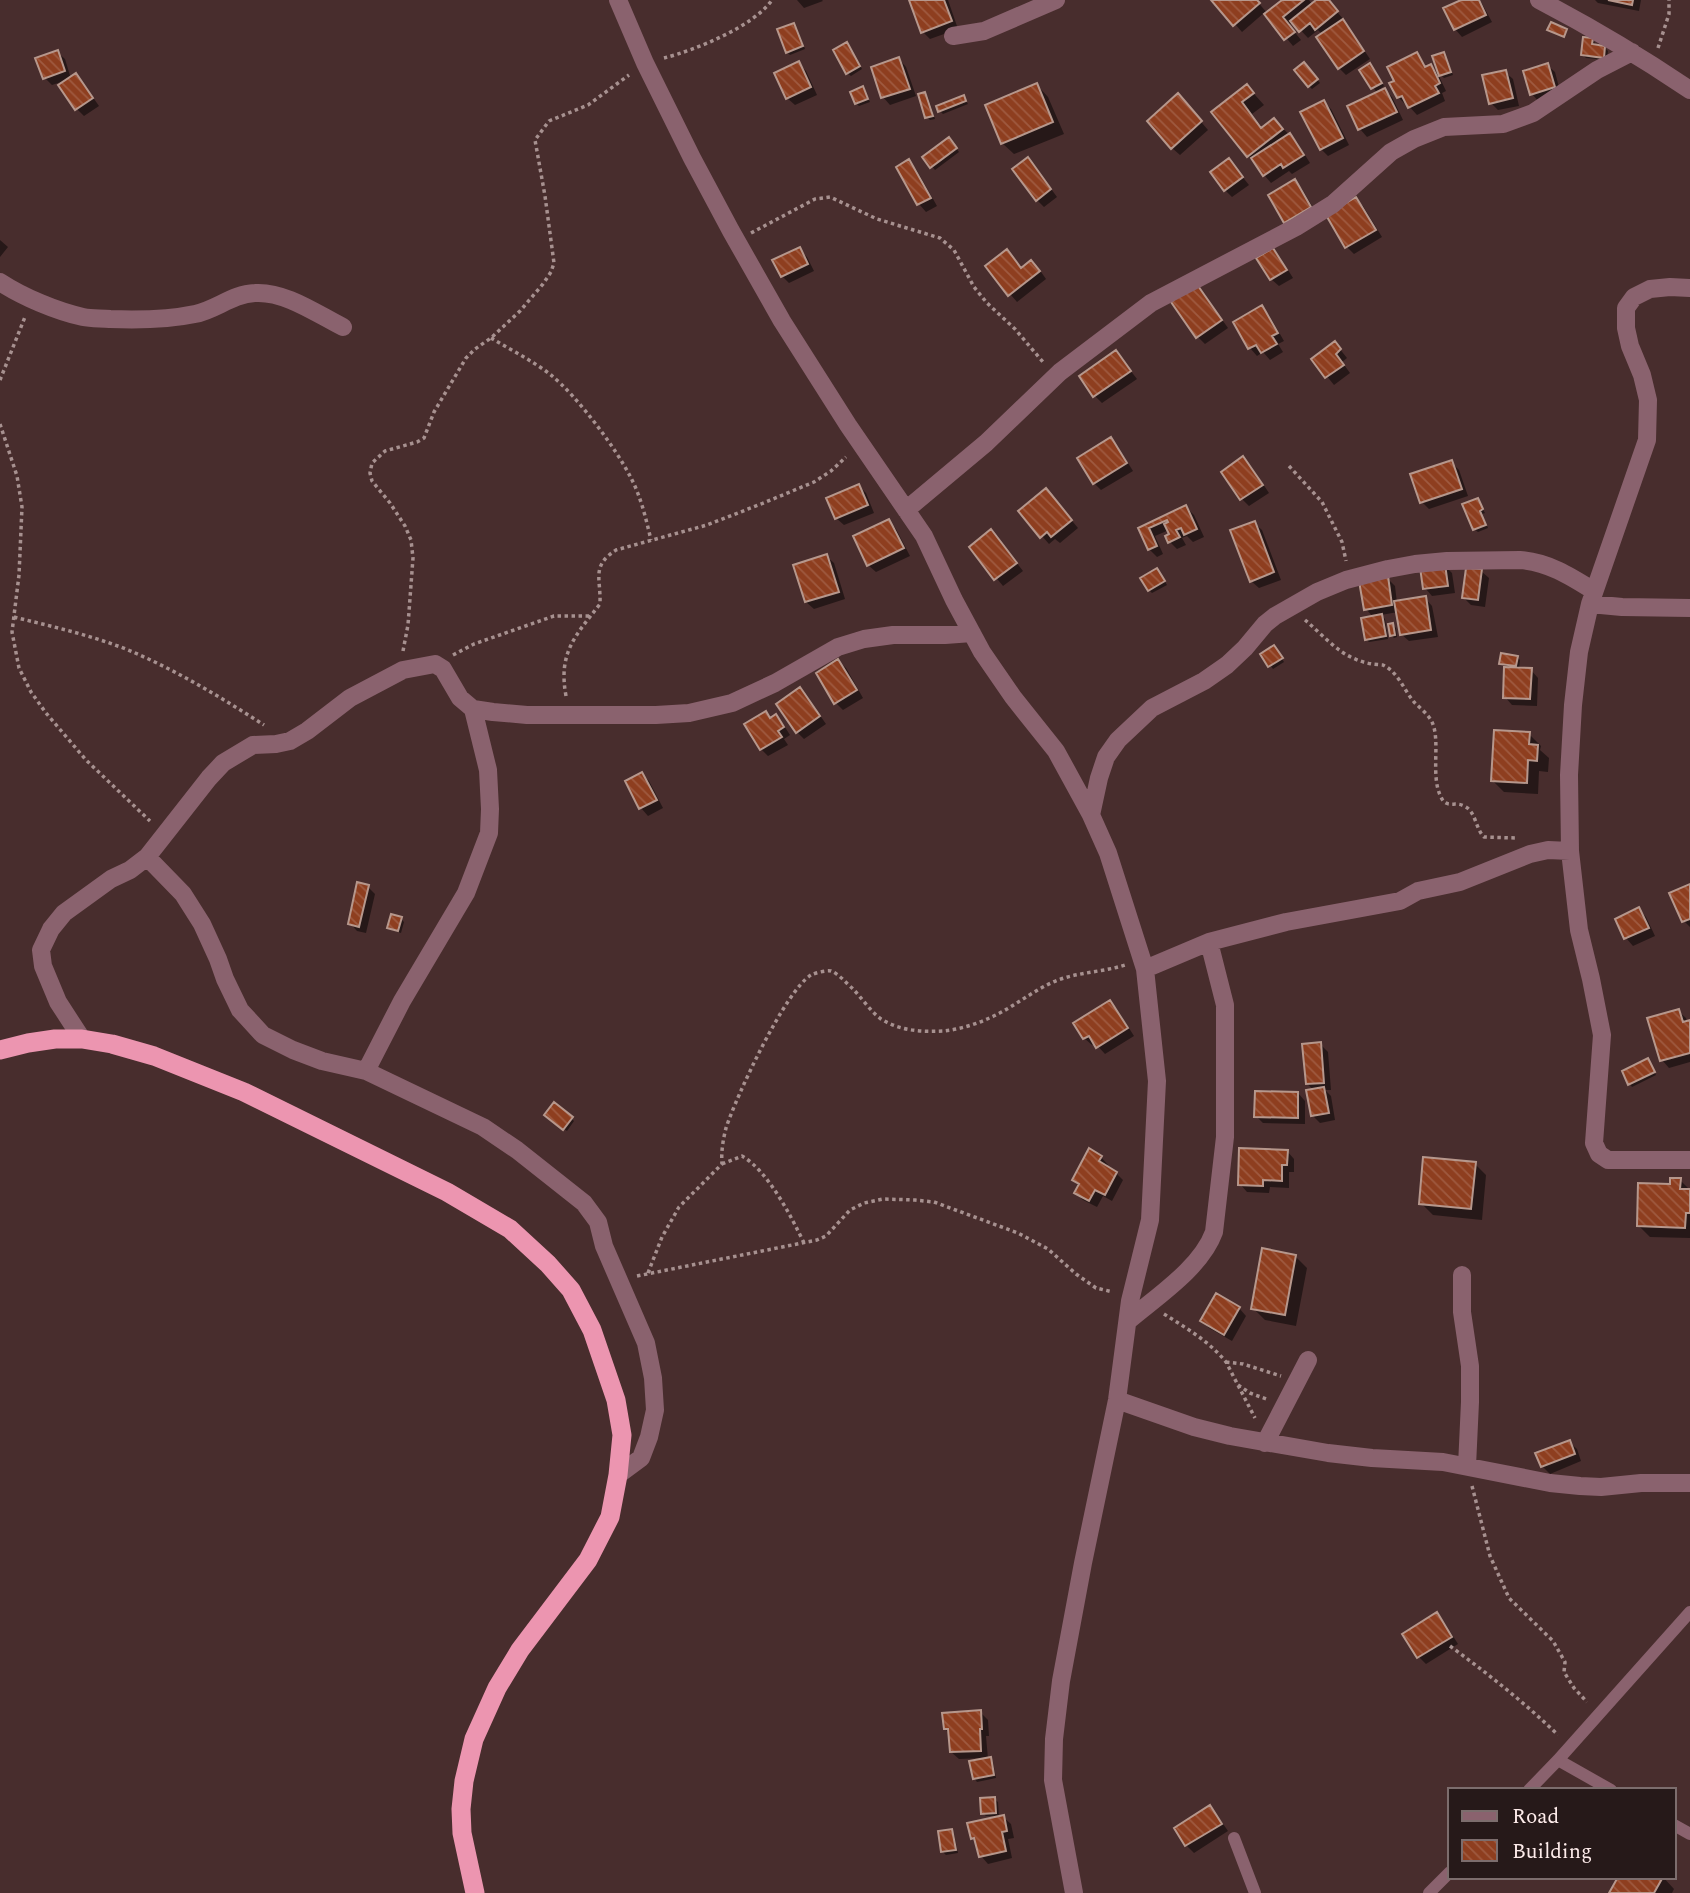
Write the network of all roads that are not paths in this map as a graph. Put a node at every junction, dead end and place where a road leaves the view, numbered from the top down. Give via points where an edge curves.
1 (618, 0) edge
2 (1056, 0) edge
3 (1539, 0) edge
4 (953, 36) dead end
5 (1632, 52) junction
6 (1690, 90) edge
7 (0, 282) edge
8 (1690, 288) edge
9 (343, 327) dead end
10 (906, 510) junction
11 (1592, 597) junction
12 (1690, 608) edge
13 (972, 633) junction
14 (473, 709) junction
15 (1091, 816) junction
16 (1570, 851) junction
17 (147, 857) junction
18 (1209, 942) junction
19 (1143, 965) junction
20 (82, 1039) junction
21 (0, 1050) edge
22 (366, 1072) junction
23 (1690, 1160) edge
24 (1462, 1275) dead end
25 (1128, 1321) junction
26 (1308, 1360) dead end
27 (1117, 1400) junction
28 (1266, 1440) junction
29 (1467, 1465) junction
30 (618, 1475) junction
31 (1690, 1483) edge
32 (1690, 1612) edge
33 (1558, 1760) junction
34 (1531, 1788) edge
35 (1607, 1788) edge
36 (1234, 1838) dead end
37 (1448, 1874) edge
38 (477, 1890) edge
39 (1074, 1893) edge
40 (1255, 1893) edge
41 (1429, 1893) edge

1 - 10 street via 645,64 736,241 782,321
2 - 4 street via 984,31
3 - 5 street
5 - 6 street
5 - 10 street via 1533,113 1503,124 1444,128 1414,139 1391,152 1333,204 1151,303 1056,376
7 - 9 street via 84,317 137,320 195,314 255,293 278,296
8 - 11 street via 1650,289 1634,297 1626,308 1630,346 1648,400 1647,440
10 - 13 street via 924,536
11 - 12 street via 1622,607
11 - 15 street via 1551,567 1520,560 1415,564 1346,580 1317,592 1265,624 1227,665 1152,708 1118,740 1106,757
11 - 16 street via 1573,705
13 - 14 street via 864,639 838,647 753,694 689,713 569,716
13 - 15 street via 1013,697 1056,751
14 - 17 street via 435,664 397,673 350,698 290,741 253,744 223,763
14 - 22 street via 488,770 489,833 466,892
15 - 19 street via 1108,853
16 - 18 street via 1530,855 1400,901
16 - 23 street via 1579,930 1602,1035 1594,1143 1608,1160
17 - 20 street via 64,913 41,950 58,1002
17 - 22 street via 183,894 202,923 240,1010 264,1035 322,1061
18 - 19 street
18 - 25 street via 1225,1005 1225,1137 1217,1216 1210,1243 1200,1258
19 - 25 street via 1157,1081 1154,1156 1150,1220
20 - 21 highway via 55,1039
20 - 30 highway via 154,1056 244,1092 447,1192 510,1229 571,1290 592,1330 617,1400 622,1435
22 - 30 street via 483,1127 575,1195 598,1222 604,1247 646,1343 653,1378 649,1437 641,1458
24 - 29 street via 1470,1366
25 - 27 street
26 - 28 street
27 - 28 street via 1194,1427
27 - 39 street via 1075,1602 1055,1739 1053,1780
28 - 29 street via 1372,1458
29 - 31 street via 1580,1486
30 - 38 highway via 610,1517 588,1560 520,1650 496,1688 474,1739 461,1809 462,1833
32 - 33 lane
33 - 34 lane
33 - 35 lane
36 - 40 lane
37 - 41 lane

